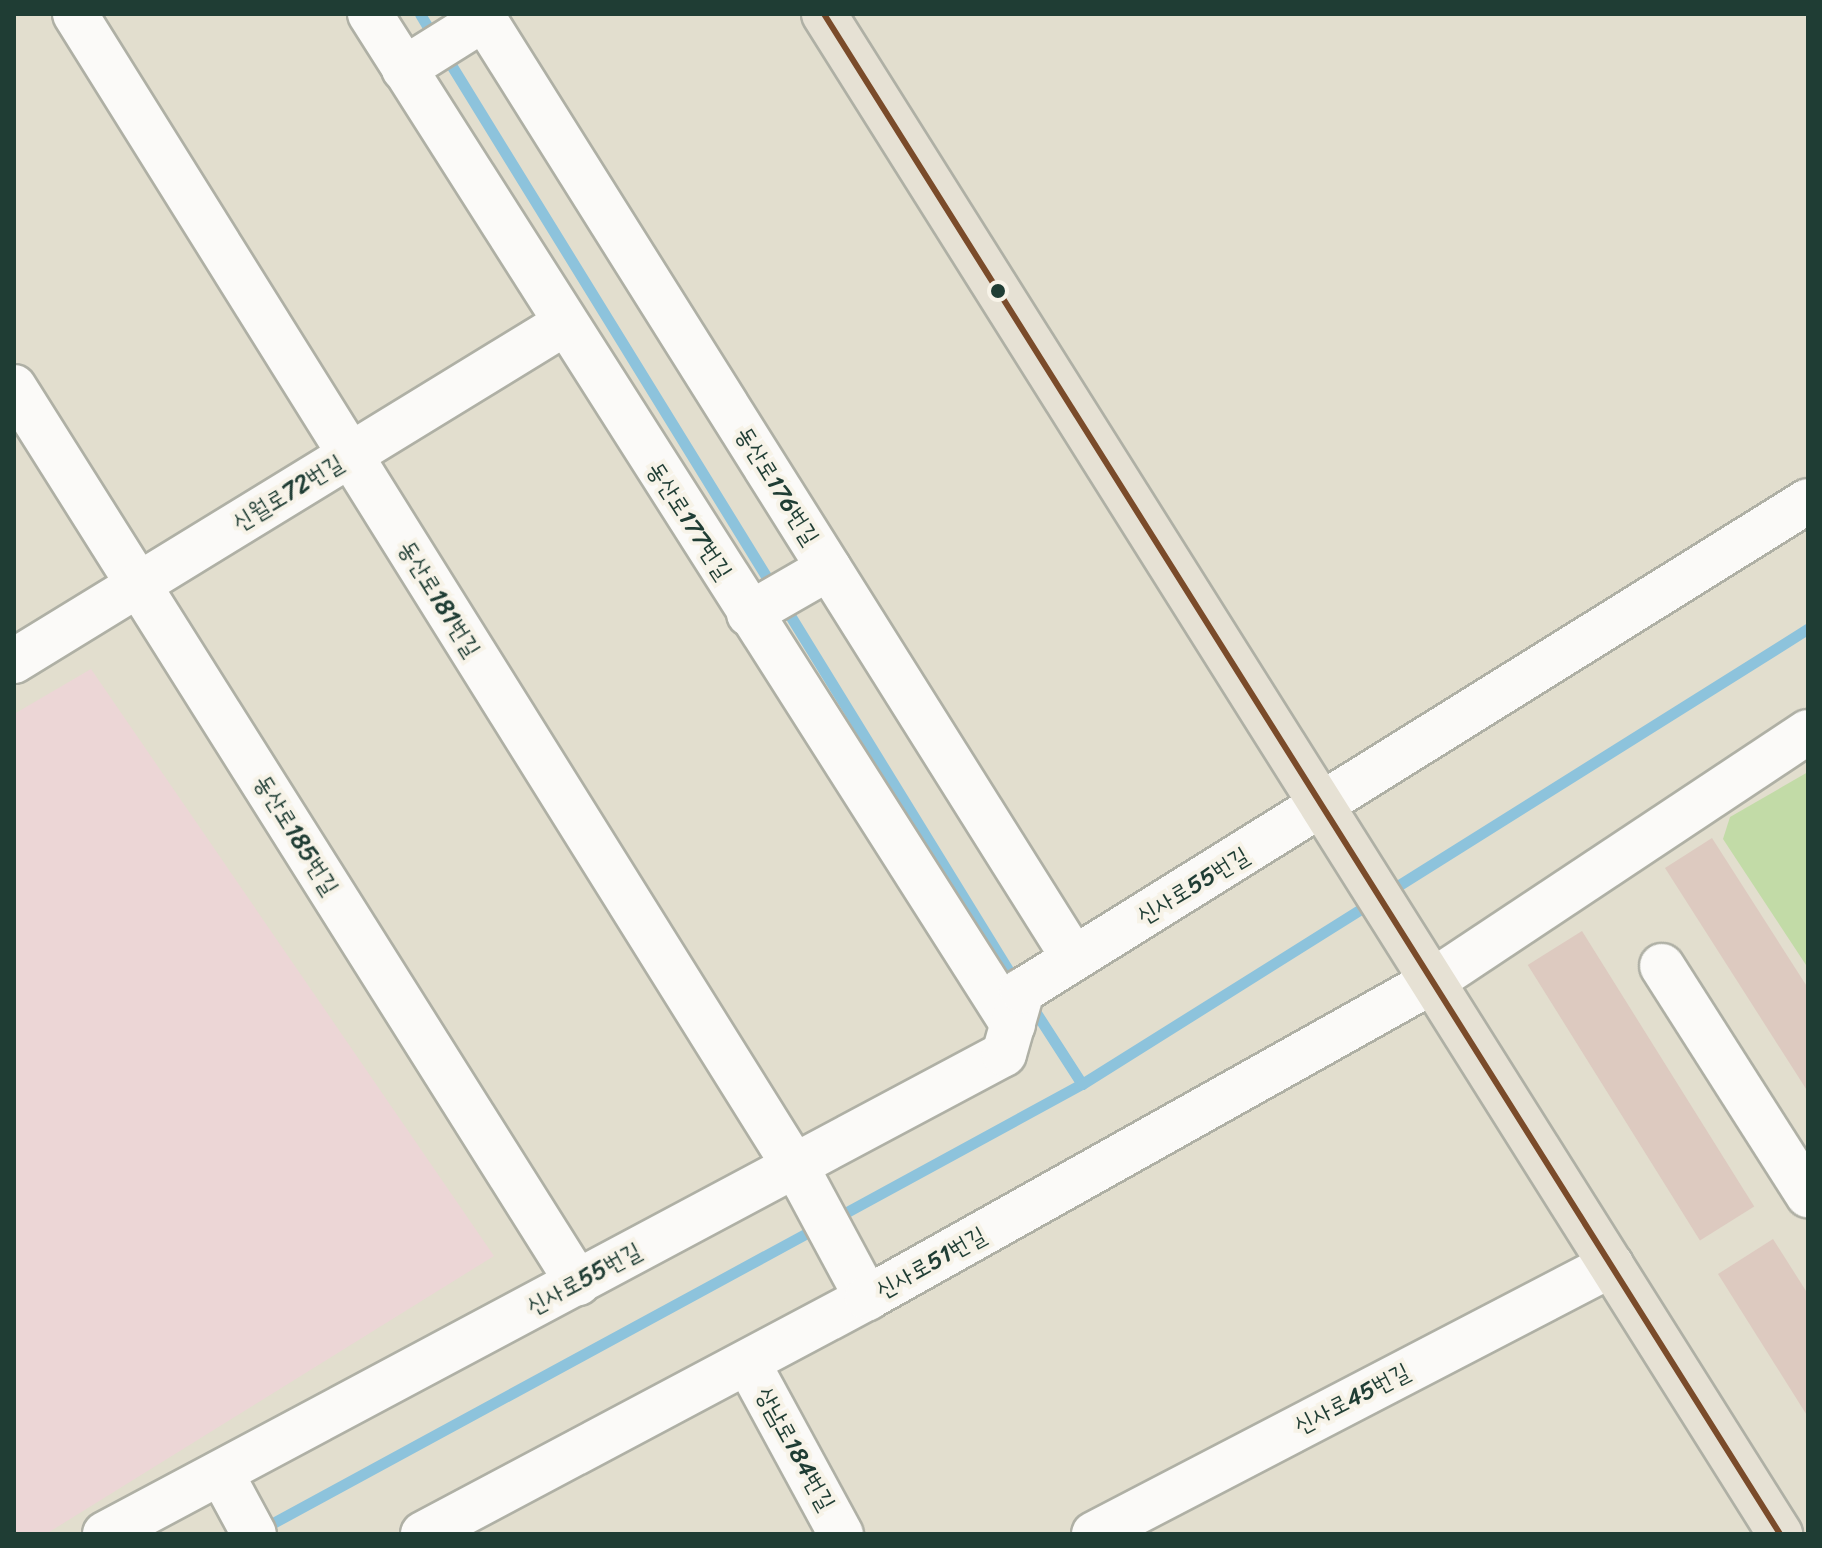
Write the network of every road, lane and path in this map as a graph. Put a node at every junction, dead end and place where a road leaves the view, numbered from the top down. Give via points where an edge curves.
1 (75, 14) edge
2 (370, 14) edge
3 (824, 14) edge
4 (479, 19) edge
5 (413, 63) junction
6 (562, 325) junction
7 (14, 387) edge
8 (349, 456) junction
9 (1808, 501) edge
10 (823, 571) junction
11 (138, 584) junction
12 (754, 612) junction
13 (14, 661) edge
14 (1808, 732) edge
15 (1335, 824) junction
16 (1068, 961) junction
17 (1662, 966) dead end
18 (1433, 981) junction
19 (1017, 1008) junction
20 (798, 1175) junction
21 (1808, 1195) edge
22 (1611, 1265) junction
23 (578, 1283) junction
24 (861, 1289) junction
25 (748, 1363) junction
26 (225, 1479) junction
27 (105, 1534) edge
28 (254, 1534) edge
29 (423, 1534) edge
30 (841, 1534) edge
31 (1094, 1534) edge
32 (1780, 1534) edge

1 - 8 street, 동산로181번길
2 - 5 street, 동산로177번길
3 - 15 main road
4 - 5 street
4 - 10 street, 동산로176번길
5 - 6 street, 동산로177번길
6 - 8 street, 신월로72번길
6 - 12 street, 동산로177번길
7 - 11 street, 동산로185번길
8 - 11 street, 신월로72번길
8 - 20 street, 동산로181번길
9 - 15 street, 신사로55번길
10 - 12 street
10 - 16 street, 동산로176번길
11 - 13 street, 신월로72번길
11 - 23 street, 동산로185번길
12 - 19 street, 동산로177번길
14 - 18 street, 신사로51번길 via 1608,858
15 - 16 street, 신사로55번길
15 - 18 main road
16 - 19 street, 신사로55번길
17 - 21 street
18 - 22 main road
18 - 24 street, 신사로51번길
19 - 20 street, 신사로55번길 via 1004,1054
20 - 23 street, 신사로55번길
20 - 24 street, 동산로181번길
22 - 31 street, 신사로45번길
22 - 32 main road
23 - 26 street, 신사로55번길
24 - 25 street, 신사로51번길
25 - 29 street, 신사로51번길
25 - 30 street, 상남로184번길
26 - 27 street, 신사로55번길
26 - 28 street

